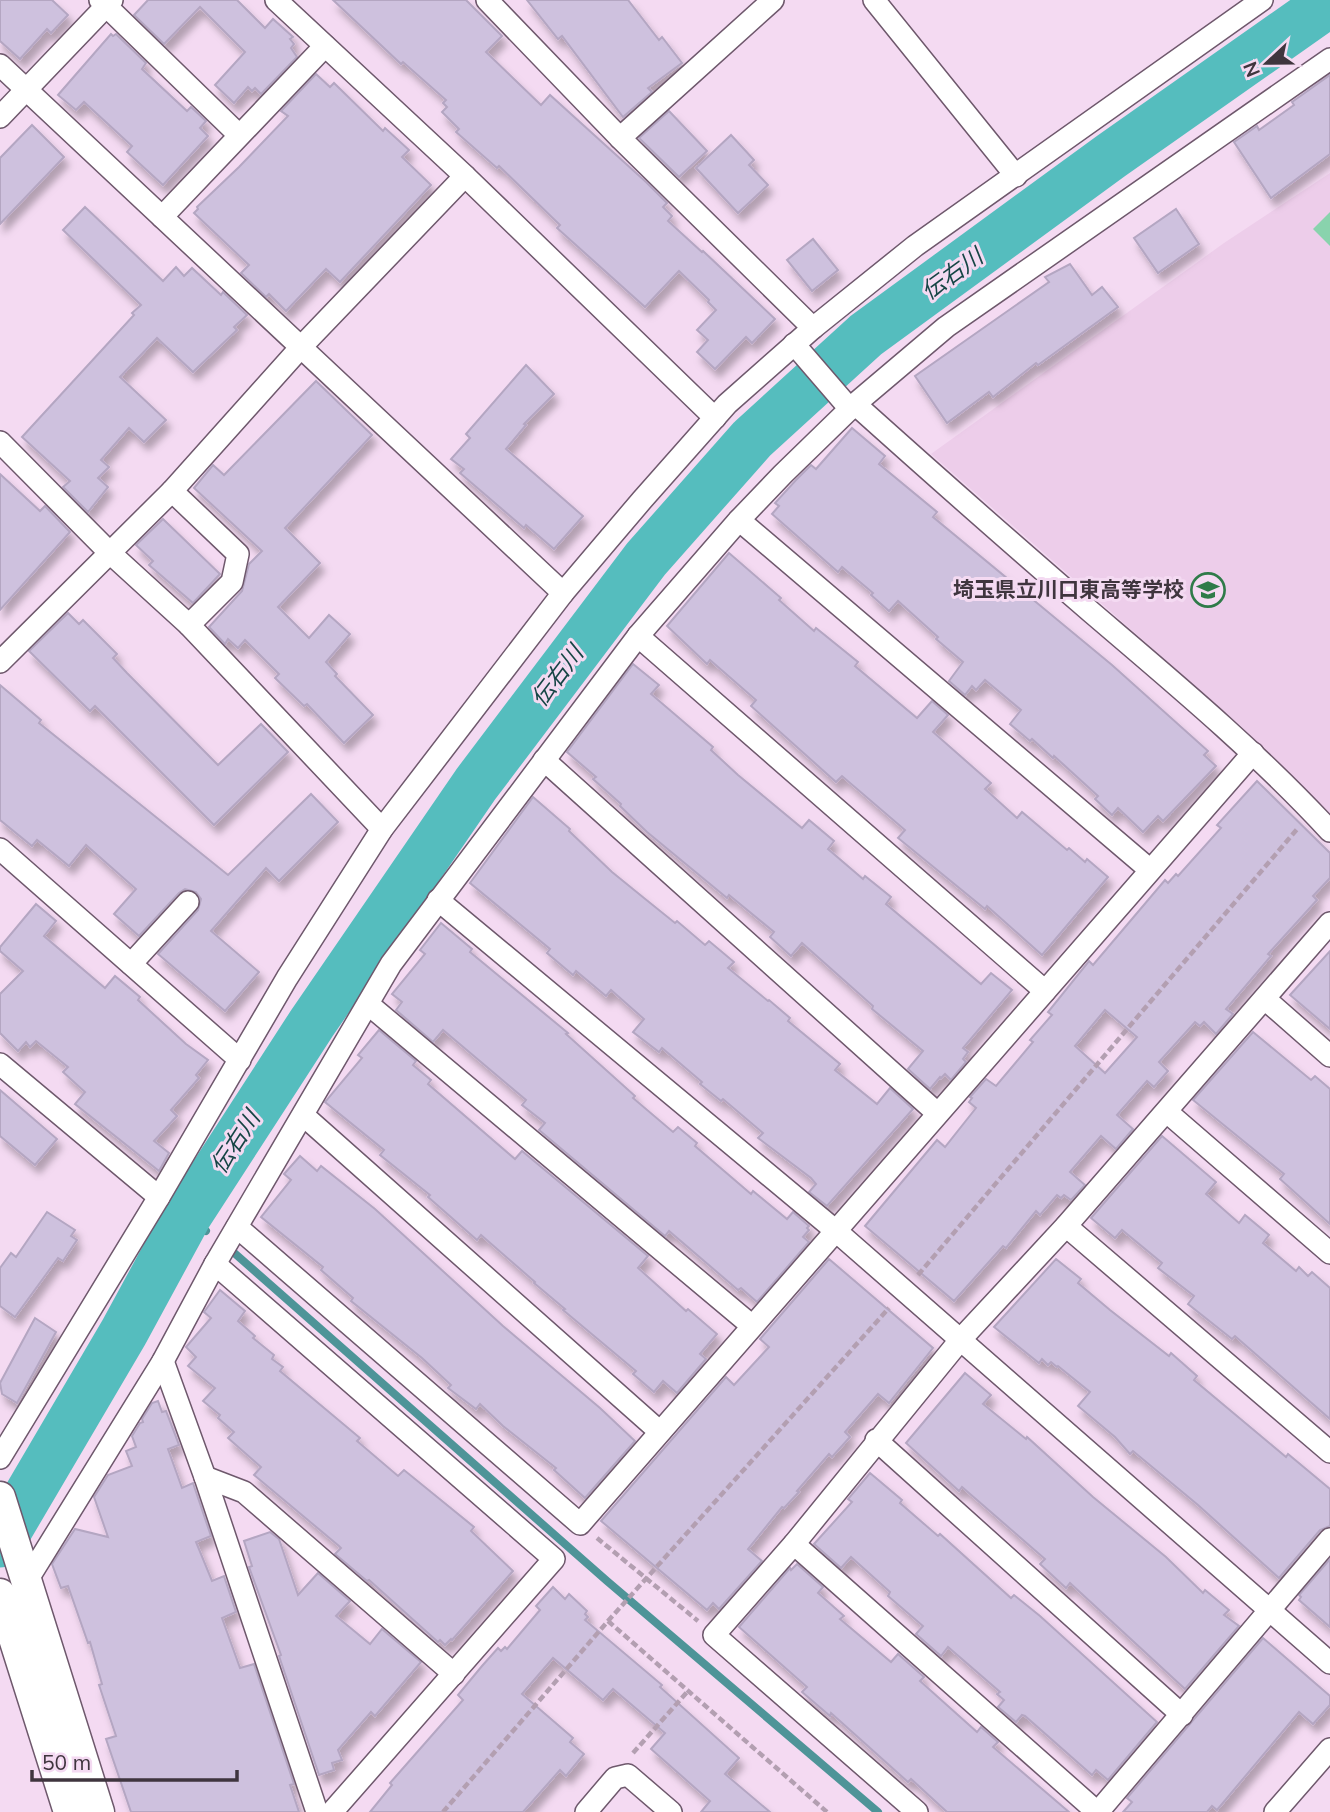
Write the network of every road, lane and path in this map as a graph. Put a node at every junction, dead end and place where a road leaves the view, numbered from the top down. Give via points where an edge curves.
1 (276, 0) edge
2 (487, 0) edge
3 (773, 0) edge
4 (874, 0) edge
5 (1261, 0) edge
6 (106, 2) edge
7 (325, 46) junction
8 (1330, 59) edge
9 (0, 65) edge
10 (27, 90) junction
11 (0, 117) edge
12 (239, 135) junction
13 (621, 138) junction
14 (464, 176) junction
15 (1016, 176) junction
16 (162, 217) junction
17 (813, 328) junction
18 (794, 344) junction
19 (301, 347) junction
20 (852, 407) junction
21 (715, 418) junction
22 (0, 442) edge
23 (172, 491) junction
24 (739, 520) junction
25 (109, 552) junction
26 (563, 593) junction
27 (189, 625) junction
28 (638, 636) junction
29 (0, 662) edge
30 (1253, 753) junction
31 (544, 760) junction
32 (1312, 812) junction
33 (382, 829) junction
34 (1330, 831) edge
35 (0, 849) edge
36 (1149, 869) junction
37 (438, 900) junction
38 (188, 902) dead end
39 (1330, 923) edge
40 (131, 964) junction
41 (1045, 991) junction
42 (1265, 999) junction
43 (368, 1003) junction
44 (1330, 1056) edge
45 (240, 1060) junction
46 (0, 1064) edge
47 (1167, 1112) junction
48 (937, 1113) junction
49 (303, 1115) junction
50 (159, 1197) junction
51 (1066, 1226) junction
52 (237, 1227) junction
53 (836, 1231) junction
54 (1330, 1253) edge
55 (215, 1265) junction
56 (905, 1291) junction
57 (751, 1325) junction
58 (961, 1339) junction
59 (163, 1361) junction
60 (659, 1431) junction
61 (876, 1440) junction
62 (1330, 1452) edge
63 (0, 1458) edge
64 (205, 1477) junction
65 (0, 1497) edge
66 (580, 1524) junction
67 (1330, 1539) edge
68 (794, 1544) junction
69 (22, 1566) junction
70 (647, 1579) junction
71 (1268, 1610) junction
72 (2, 1613) edge
73 (608, 1621) junction
74 (713, 1634) junction
75 (1330, 1663) edge
76 (454, 1674) junction
77 (688, 1691) junction
78 (1182, 1715) junction
79 (1330, 1749) edge
80 (620, 1777) junction
81 (69, 1812) edge
82 (99, 1812) edge
83 (317, 1812) edge
84 (332, 1812) edge
85 (443, 1812) edge
86 (586, 1812) edge
87 (671, 1812) edge
88 (827, 1812) edge
89 (917, 1812) edge
90 (1098, 1812) edge
91 (1275, 1812) edge

1 - 7 street
2 - 13 street
3 - 13 street
4 - 15 street
5 - 15 street
6 - 10 street
6 - 12 street
7 - 12 street
7 - 14 street
8 - 20 street via 946,327
9 - 10 street
10 - 11 street
10 - 16 street
12 - 16 street
13 - 17 street
14 - 19 street
14 - 21 street
15 - 17 street via 915,246
16 - 19 street
17 - 18 street
18 - 20 street
18 - 21 street
19 - 23 street
19 - 26 street
20 - 24 street
20 - 30 street
21 - 26 street
22 - 25 street
23 - 25 street
23 - 27 street via 239,554 232,582
24 - 28 street
24 - 36 street
25 - 27 street
25 - 29 street
26 - 33 street
27 - 33 street
28 - 31 street
28 - 41 street
30 - 32 street
30 - 36 street
31 - 37 street
31 - 48 street
32 - 34 street
32 - 56 path
33 - 45 street
35 - 40 street
36 - 41 street
37 - 43 street
37 - 53 street
38 - 40 street
39 - 42 street
40 - 45 street
41 - 48 street
42 - 44 street
42 - 47 street
43 - 49 street
43 - 57 street
45 - 50 street
46 - 50 street
47 - 51 street
47 - 54 street
48 - 53 street
49 - 52 street
49 - 60 street
50 - 63 street
51 - 58 street
51 - 62 street
52 - 55 street
52 - 66 street
53 - 56 street
53 - 57 street
55 - 59 street
55 - 76 street via 555,1559
56 - 58 street
56 - 70 path
57 - 60 street
58 - 61 street
58 - 71 street
59 - 64 street
59 - 69 street
60 - 66 street
61 - 68 street
61 - 78 street
64 - 76 street via 244,1492
64 - 83 street
65 - 69 street
66 - 70 path
67 - 71 street
68 - 74 street
68 - 90 street
69 - 72 street
69 - 82 street
70 - 73 path
70 - 74 path
71 - 75 street
71 - 78 street
72 - 81 street
73 - 77 path
73 - 85 path
74 - 89 street
76 - 84 street
77 - 80 path via 622,1766
77 - 88 path
78 - 90 street
79 - 91 street
80 - 86 street
80 - 87 street via 628,1775

